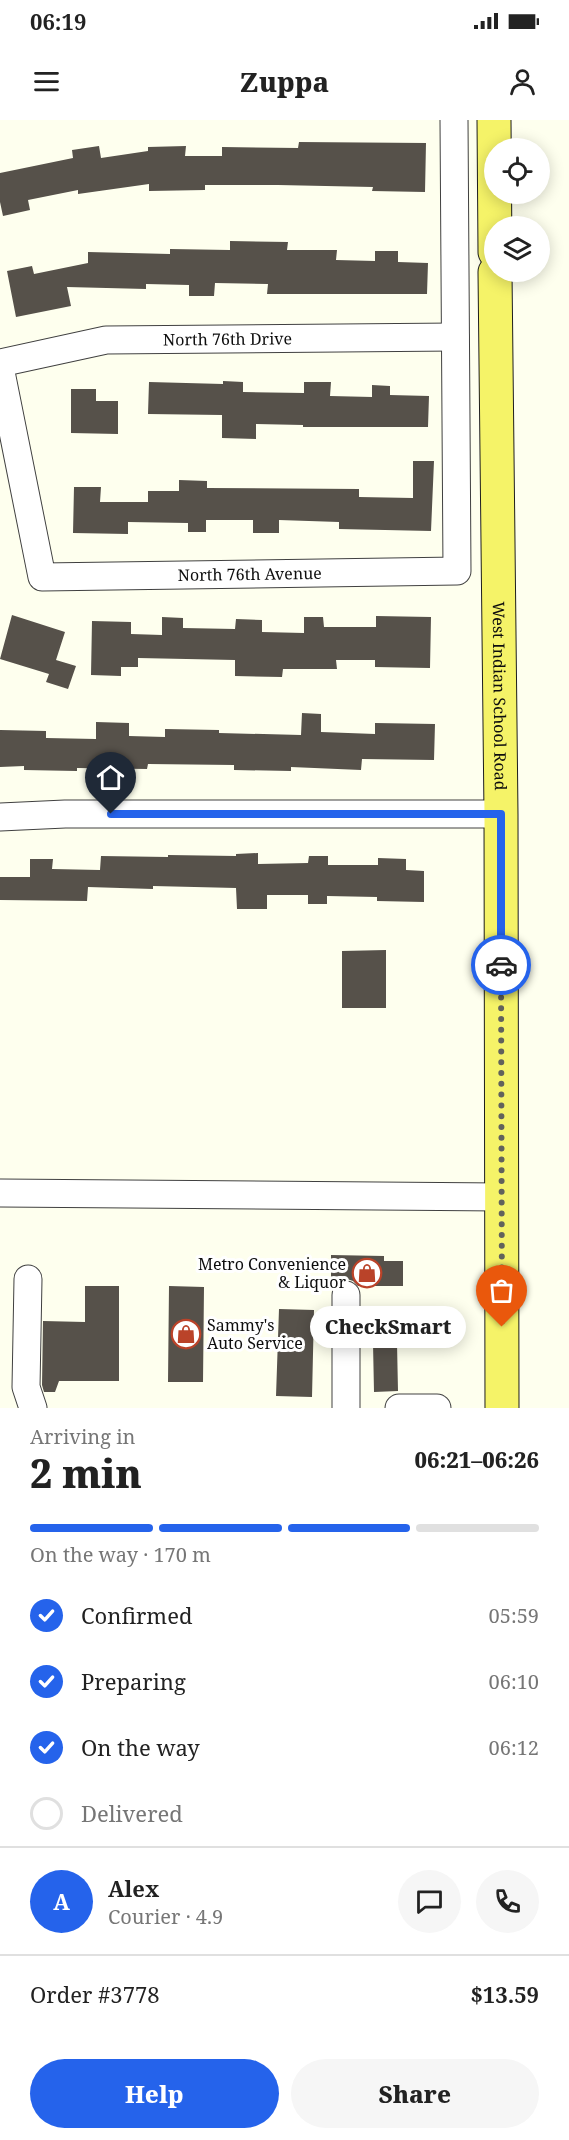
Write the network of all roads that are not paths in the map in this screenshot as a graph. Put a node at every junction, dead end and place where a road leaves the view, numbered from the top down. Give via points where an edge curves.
1 (454, 120) edge
2 (494, 120) edge
3 (495, 216) edge
4 (495, 282) edge
5 (455, 337) junction
6 (0, 365) edge
7 (501, 814) junction
8 (0, 818) edge
9 (0, 1193) edge
10 (501, 1197) junction
11 (28, 1279) dead end
12 (346, 1295) dead end
13 (437, 1327) dead end
14 (346, 1328) junction
15 (33, 1408) edge
16 (346, 1408) edge
17 (399, 1408) edge
18 (437, 1408) edge
19 (502, 1408) edge

1 - 5 street
2 - 3 main road
4 - 7 main road, West Indian School Road
5 - 6 street, North 76th Drive via 106,340
5 - 6 street, North 76th Avenue via 457,571 42,577
7 - 8 street via 65,814
7 - 10 main road, West Indian School Road
9 - 10 street
10 - 19 main road, West Indian School Road
11 - 15 street via 26,1387
12 - 14 street
13 - 14 street
14 - 16 street
17 - 18 street

